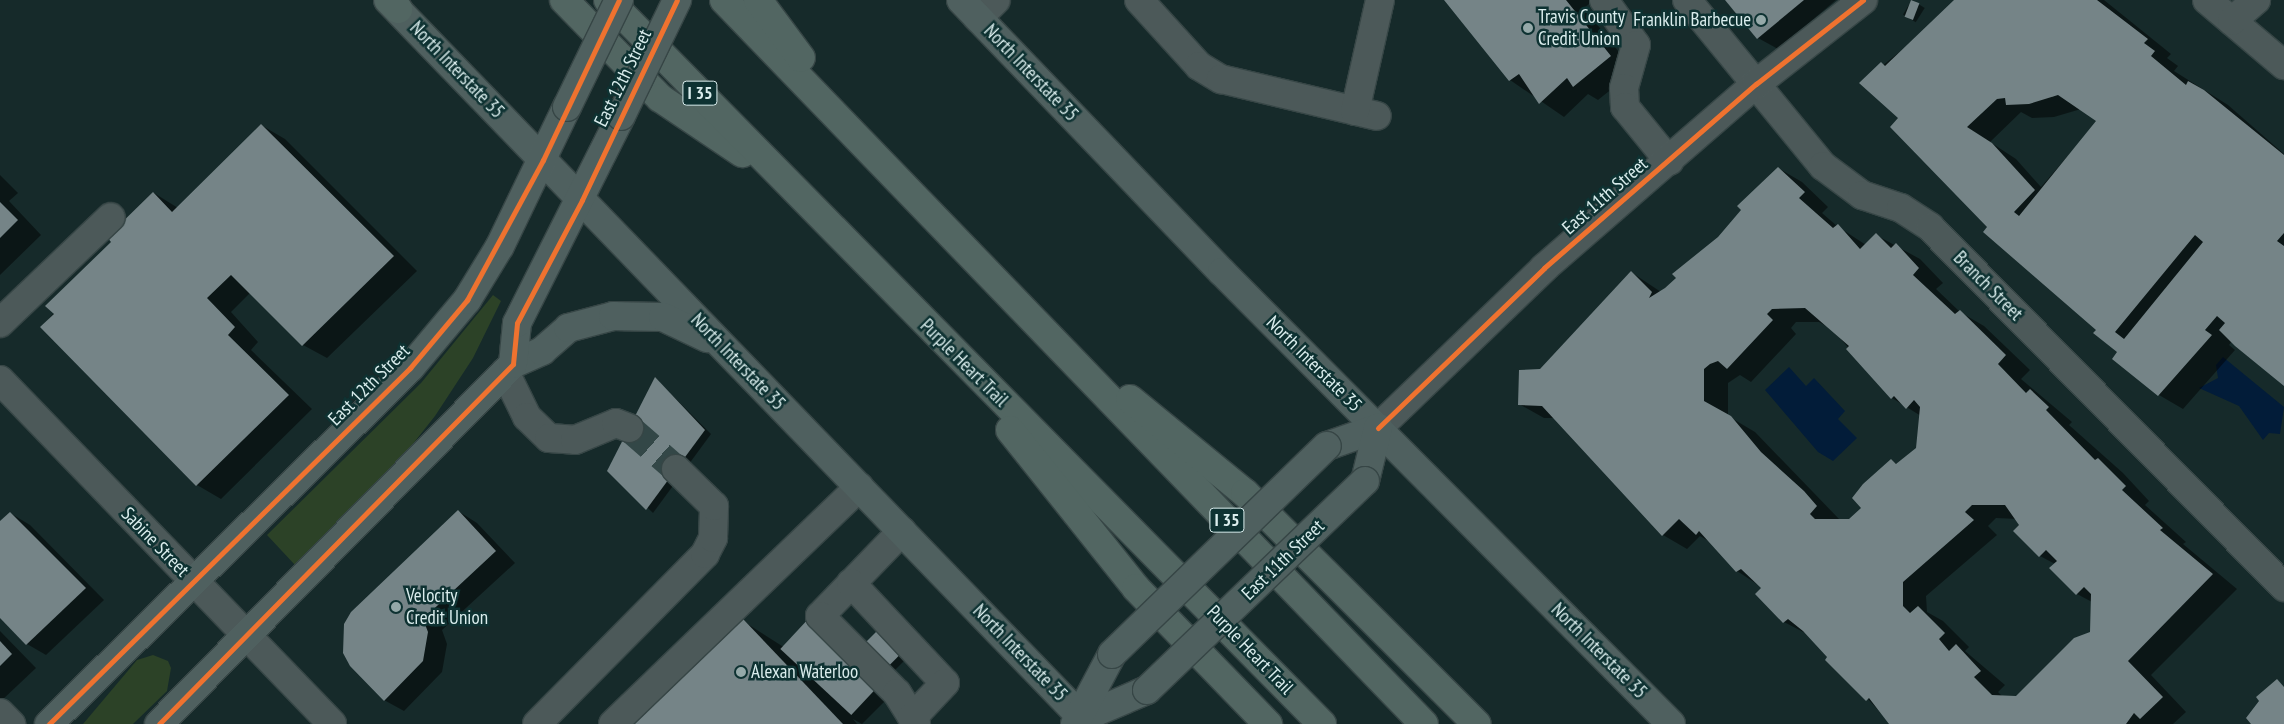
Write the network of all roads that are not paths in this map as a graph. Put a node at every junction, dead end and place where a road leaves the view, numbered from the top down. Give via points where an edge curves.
1 (564, 0) edge
2 (608, 0) edge
3 (619, 0) edge
4 (677, 0) edge
5 (724, 0) edge
6 (758, 0) edge
7 (1139, 0) edge
8 (1380, 0) edge
9 (1604, 0) edge
10 (1687, 0) edge
11 (1863, 0) edge
12 (2207, 0) edge
13 (2256, 0) edge
14 (392, 3) edge
15 (978, 6) edge
16 (2232, 21) junction
17 (2284, 65) edge
18 (1756, 84) junction
19 (852, 128) junction
20 (543, 160) junction
21 (1668, 160) junction
22 (792, 187) junction
23 (582, 200) junction
24 (111, 217) dead end
25 (1029, 317) junction
26 (0, 324) edge
27 (929, 330) junction
28 (721, 344) junction
29 (509, 368) junction
30 (0, 380) edge
31 (629, 428) tunnel mouth
32 (1378, 428) junction
33 (676, 469) tunnel mouth
34 (859, 487) junction
35 (902, 531) junction
36 (192, 581) junction
37 (852, 583) junction
38 (2284, 587) edge
39 (247, 638) junction
40 (0, 713) edge
41 (914, 721) edge
42 (1082, 722) edge
43 (11, 724) edge
44 (49, 724) edge
45 (159, 724) edge
46 (332, 724) edge
47 (537, 724) edge
48 (613, 724) edge
49 (1268, 724) edge
50 (1322, 724) edge
51 (1424, 724) edge
52 (1477, 724) edge
53 (1671, 724) edge

1 - 22 highway via 660,98
2 - 22 highway, Purple Heart Trail / I 35
3 - 20 main road, East 12th Street, bridge
4 - 23 main road, East 12th Street, bridge
5 - 19 highway, I 35
6 - 19 highway
7 - 8 street via 1199,66 1221,79 1366,114
9 - 21 street via 1636,45 1624,88 1625,107
10 - 18 street, Branch Street
11 - 18 street, East 11th Street
12 - 16 street
13 - 16 street
14 - 20 main road, North Interstate 35
15 - 32 main road, North Interstate 35
16 - 17 street
18 - 21 street, East 11th Street
18 - 38 street, Branch Street via 1788,128 1842,182 1901,208 1930,227
19 - 25 highway, I 35
20 - 23 main road, North Interstate 35
20 - 36 main road, East 12th Street via 467,300 410,368
21 - 32 street, East 11th Street via 1544,268
22 - 27 highway, Purple Heart Trail / I 35
23 - 28 main road, North Interstate 35
23 - 29 main road, East 12th Street via 517,323
24 - 26 street
25 - 51 highway, I 35
25 - 52 highway via 1245,493
27 - 49 highway via 1136,588
27 - 50 highway, Purple Heart Trail / I 35
28 - 29 main road via 662,317 627,314 568,328 542,351
28 - 34 main road, North Interstate 35
29 - 31 street via 527,417 549,438 575,440 616,424
29 - 39 main road
30 - 36 street, Sabine Street
32 - 42 main road, East 11th Street, bridge via 1327,446 1112,654
32 - 42 main road, East 11th Street, bridge via 1365,481 1147,690
32 - 53 main road, North Interstate 35
33 - 47 street via 714,506 716,524 705,554
34 - 35 main road, North Interstate 35
34 - 48 street
35 - 37 street
35 - 42 main road, North Interstate 35
36 - 39 street, Sabine Street
36 - 44 main road, East 12th Street
37 - 41 street via 945,683
37 - 41 street via 820,616 897,693
39 - 45 main road
39 - 46 street, Sabine Street
40 - 43 street

